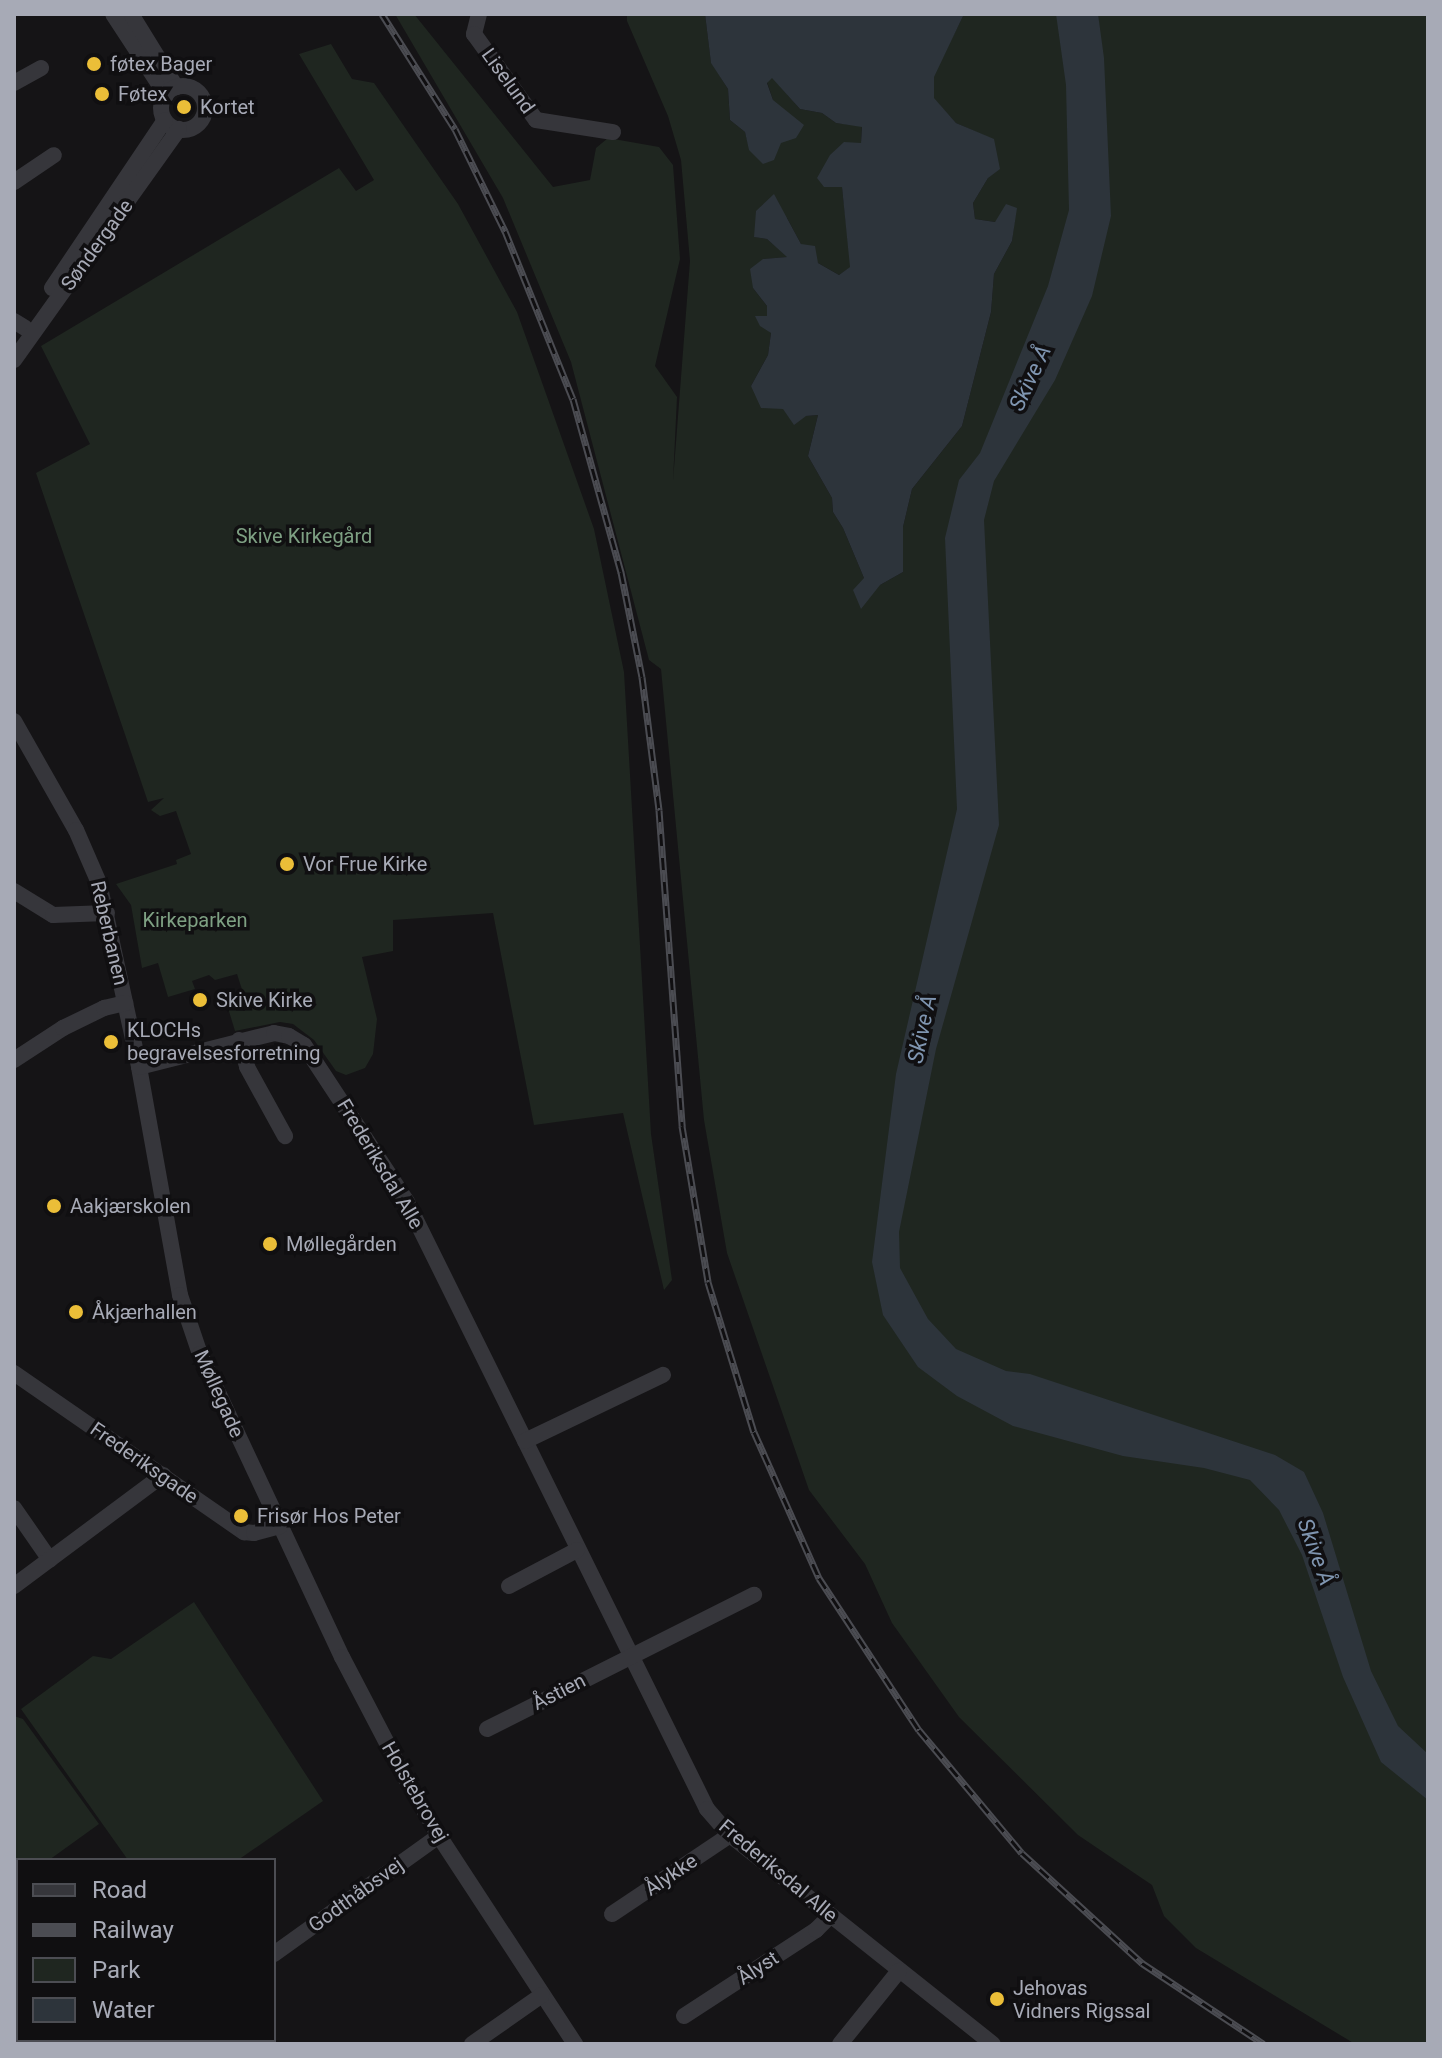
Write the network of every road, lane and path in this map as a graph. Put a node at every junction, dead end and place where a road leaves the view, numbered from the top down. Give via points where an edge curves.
1 (113, 14) edge
2 (131, 14) edge
3 (479, 14) edge
4 (41, 68) dead end
5 (14, 83) edge
6 (171, 91) junction
7 (172, 125) junction
8 (613, 132) dead end
9 (54, 155) dead end
10 (14, 182) edge
11 (20, 324) edge
12 (14, 345) edge
13 (14, 360) edge
14 (14, 721) edge
15 (14, 891) edge
16 (107, 913) junction
17 (125, 1003) junction
18 (239, 1040) junction
19 (14, 1060) edge
20 (139, 1067) junction
21 (285, 1136) dead end
22 (14, 1373) edge
23 (663, 1375) dead end
24 (525, 1441) junction
25 (163, 1475) junction
26 (14, 1508) edge
27 (280, 1526) junction
28 (577, 1550) junction
29 (50, 1560) junction
30 (14, 1586) edge
31 (509, 1586) dead end
32 (754, 1595) dead end
33 (630, 1654) junction
34 (487, 1729) dead end
35 (730, 1835) junction
36 (439, 1836) junction
37 (612, 1914) dead end
38 (830, 1916) junction
39 (276, 1953) edge
40 (899, 1971) junction
41 (542, 1995) junction
42 (684, 2016) dead end
43 (987, 2042) edge
44 (472, 2044) edge
45 (575, 2044) edge
46 (840, 2044) edge

1 - 6 street
2 - 6 street
3 - 8 street, Liselund via 474,34 536,120
4 - 5 street
6 - 7 street via 161,107
6 - 7 street via 195,89 205,104 199,124
7 - 11 street, Søndergade
7 - 13 street, Søndergade
9 - 10 street
11 - 12 street, Søndergade
14 - 16 street, Reberbanen via 84,847
15 - 16 street via 53,915
16 - 17 street, Reberbanen
17 - 19 street via 63,1028
17 - 20 street, Reberbanen
18 - 20 street, Frederiksdal Alle
18 - 21 street via 247,1067
18 - 24 street, Frederiksdal Alle via 277,1033 304,1045 407,1202
20 - 27 street, Møllegade via 180,1295 200,1354
22 - 25 street, Frederiksgade
23 - 24 street
24 - 28 street, Frederiksdal Alle
25 - 27 street, Frederiksgade via 244,1532
25 - 29 street
26 - 29 street
27 - 36 street, Holstebrovej via 357,1687
28 - 31 street
28 - 33 street, Frederiksdal Alle
29 - 30 street
32 - 33 street
33 - 34 street, Åstien
33 - 35 street, Frederiksdal Alle via 689,1777
35 - 37 street, Ålykke
35 - 38 street, Frederiksdal Alle
36 - 39 street, Godthåbsvej
36 - 41 street, Holstebrovej
38 - 40 street, Frederiksdal Alle
38 - 42 street, Ålyst
40 - 43 street, Frederiksdal Alle
40 - 46 street
41 - 44 street
41 - 45 street, Holstebrovej

